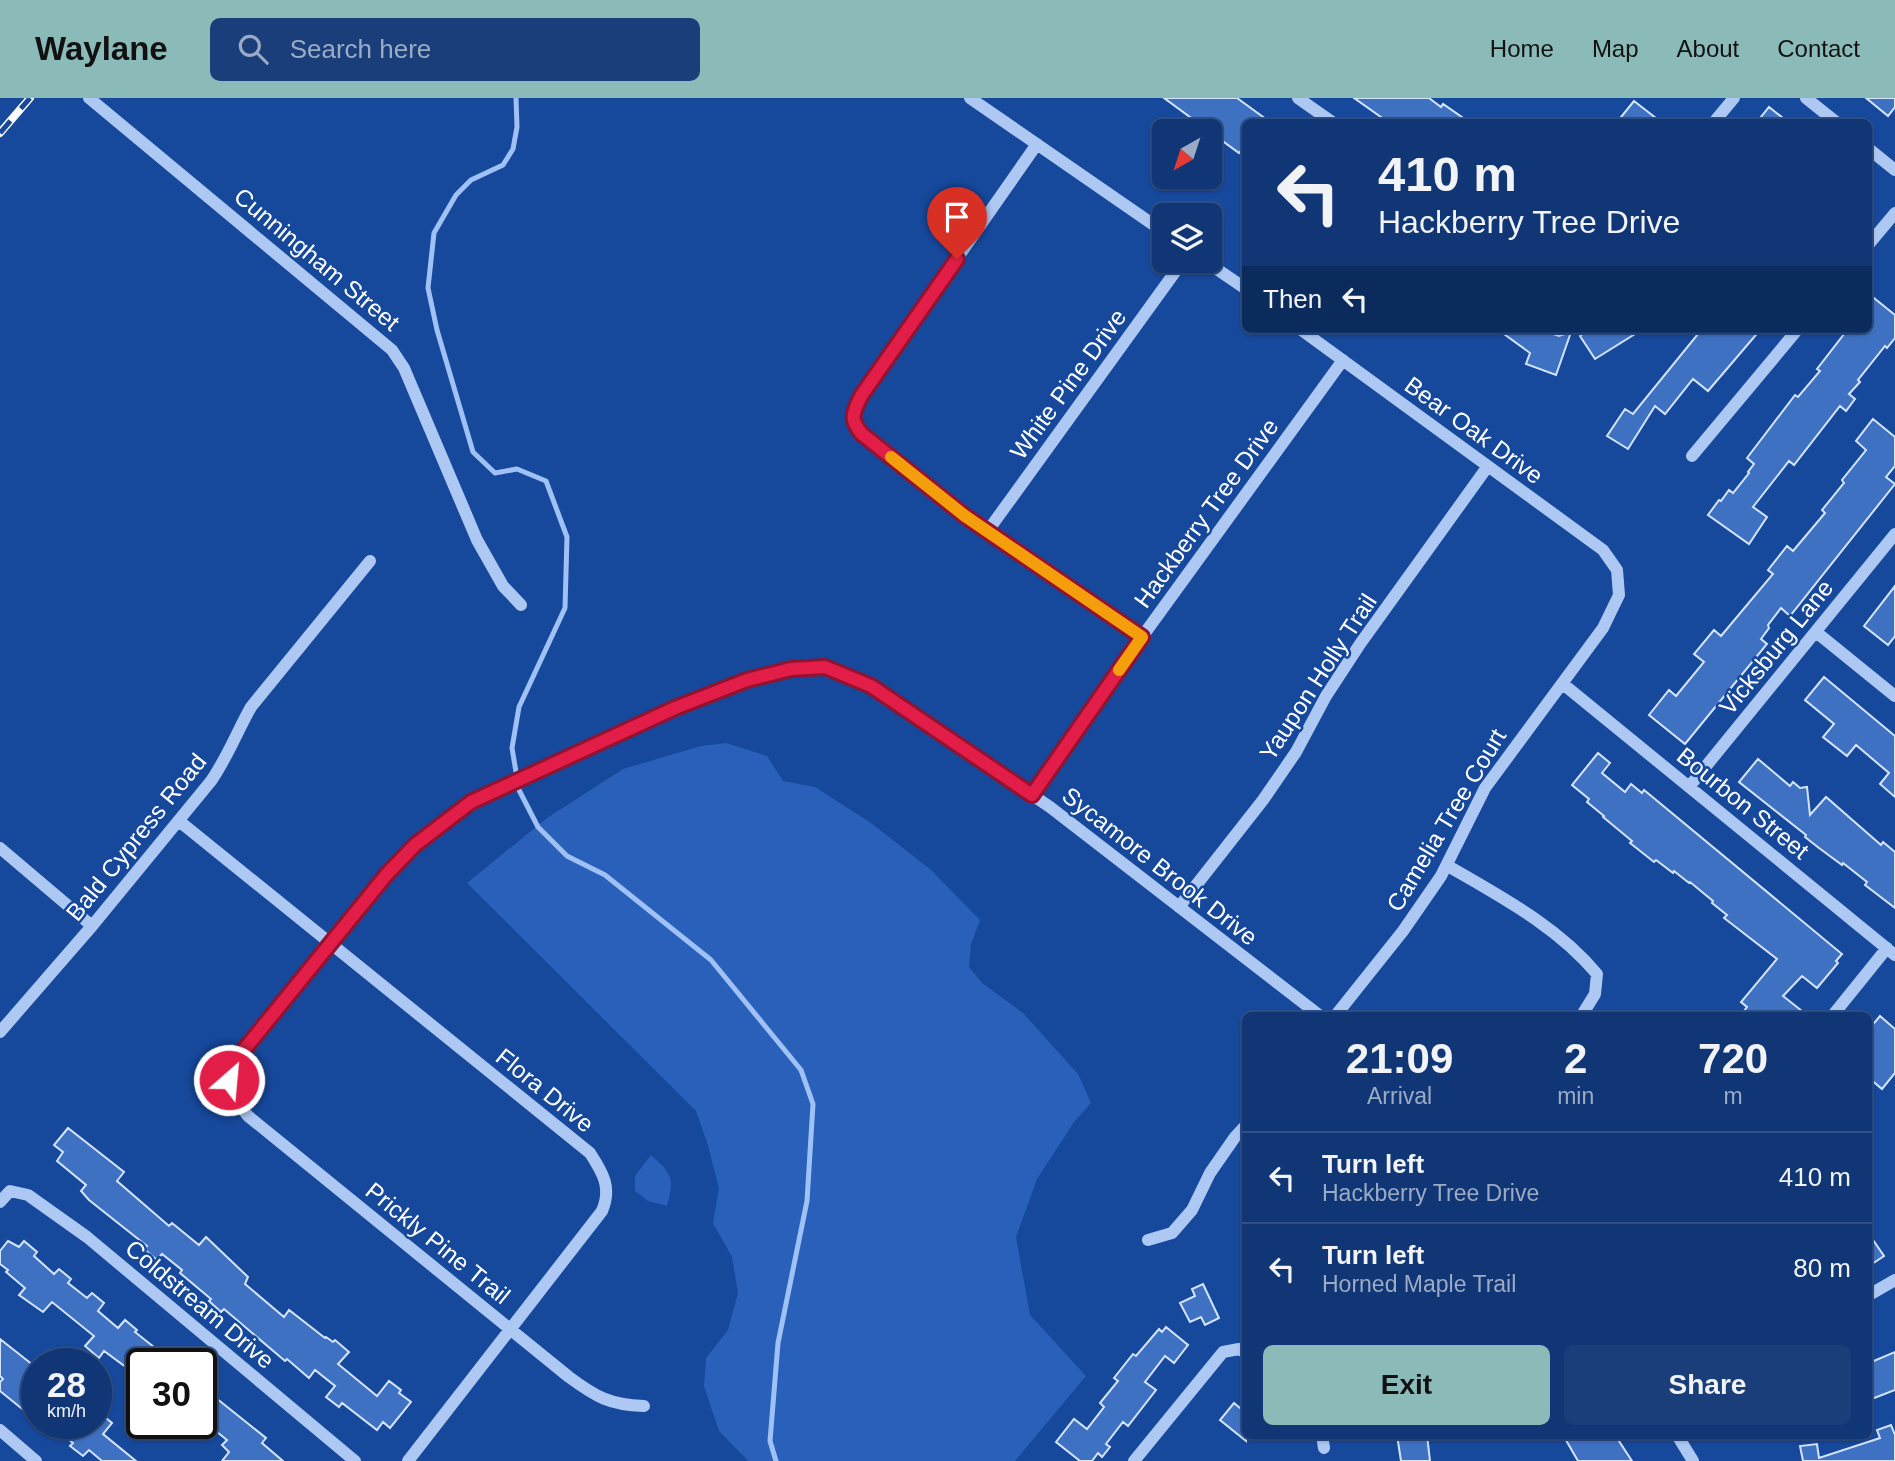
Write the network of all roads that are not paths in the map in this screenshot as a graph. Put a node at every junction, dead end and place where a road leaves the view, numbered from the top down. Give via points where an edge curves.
1 (89, 98) edge
2 (970, 98) edge
3 (1298, 98) edge
4 (1734, 98) edge
5 (1806, 98) edge
6 (1328, 119) edge
7 (1716, 119) edge
8 (1832, 119) edge
9 (1037, 144) junction
10 (1872, 151) edge
11 (1895, 170) edge
12 (1895, 213) edge
13 (1152, 224) edge
14 (1872, 240) edge
15 (1174, 273) edge
16 (1222, 273) edge
17 (1242, 286) edge
18 (1306, 333) edge
19 (1795, 333) edge
20 (1343, 360) junction
21 (1692, 456) dead end
22 (1488, 466) junction
23 (987, 531) junction
24 (1895, 534) edge
25 (370, 561) dead end
26 (1617, 570) joint
27 (521, 605) dead end
28 (1816, 632) junction
29 (1142, 637) junction
30 (1563, 684) junction
31 (1895, 696) edge
32 (1689, 787) junction
33 (1032, 795) junction
34 (179, 821) junction
35 (0, 848) edge
36 (1448, 866) junction
37 (1179, 907) junction
38 (92, 926) junction
39 (331, 945) junction
40 (1891, 952) edge
41 (1315, 1012) edge
42 (1338, 1012) edge
43 (1584, 1012) edge
44 (1836, 1012) edge
45 (0, 1032) edge
46 (229, 1080) joint
47 (1242, 1129) edge
48 (0, 1202) edge
49 (1148, 1240) dead end
50 (1895, 1280) edge
51 (1872, 1293) edge
52 (509, 1329) junction
53 (1242, 1351) edge
54 (644, 1406) dead end
55 (0, 1430) edge
56 (1679, 1439) edge
57 (36, 1461) edge
58 (355, 1461) edge
59 (408, 1461) edge
60 (1134, 1461) edge
61 (1693, 1461) edge

1 - 27 street, Cunningham Street via 392,350 404,368 477,540 503,586
2 - 9 street
3 - 6 street
4 - 7 street
5 - 8 street
9 - 13 street
9 - 23 street via 854,412 854,424 862,434
10 - 11 street
12 - 14 street
15 - 23 street, White Pine Drive
16 - 17 street
18 - 20 street, Bear Oak Drive
19 - 21 street
20 - 22 street, Bear Oak Drive
20 - 29 street, Hackberry Tree Drive
22 - 26 street, Bear Oak Drive via 1603,550
22 - 37 street, Yaupon Holly Trail via 1360,644 1263,800
23 - 29 street
24 - 28 street, Vicksburg Lane
25 - 34 street, Bald Cypress Road via 251,707 224,762
26 - 30 street, Camelia Tree Court via 1619,595 1603,628
28 - 31 street
28 - 32 street, Vicksburg Lane
29 - 33 street, Hackberry Tree Drive
30 - 32 street, Bourbon Street
30 - 36 street, Camelia Tree Court via 1485,788
32 - 40 street, Bourbon Street
33 - 37 street, Sycamore Brook Drive
33 - 39 street, Sycamore Brook Drive via 871,686 825,667 791,669 747,680 675,708 471,802 415,845
34 - 38 street, Bald Cypress Road
34 - 39 street, Flora Drive
35 - 38 street
36 - 42 street, Camelia Tree Court via 1403,932
36 - 43 street via 1518,905 1580,954 1597,974 1595,994
37 - 41 street, Sycamore Brook Drive
38 - 45 street, Bald Cypress Road
39 - 46 street, Sycamore Brook Drive via 233,1064
39 - 52 street, Flora Drive via 590,1153 600,1168 608,1197 602,1211
40 - 44 street
46 - 52 street, Prickly Pine Trail via 232,1096 248,1116
47 - 49 street via 1210,1173 1192,1210 1172,1233
48 - 58 street, Coldstream Drive via 10,1191 27,1195 87,1237
50 - 51 street
52 - 54 street, Prickly Pine Trail via 595,1396 618,1405
52 - 59 street, Flora Drive
53 - 60 street via 1223,1352
55 - 57 street
56 - 61 street

